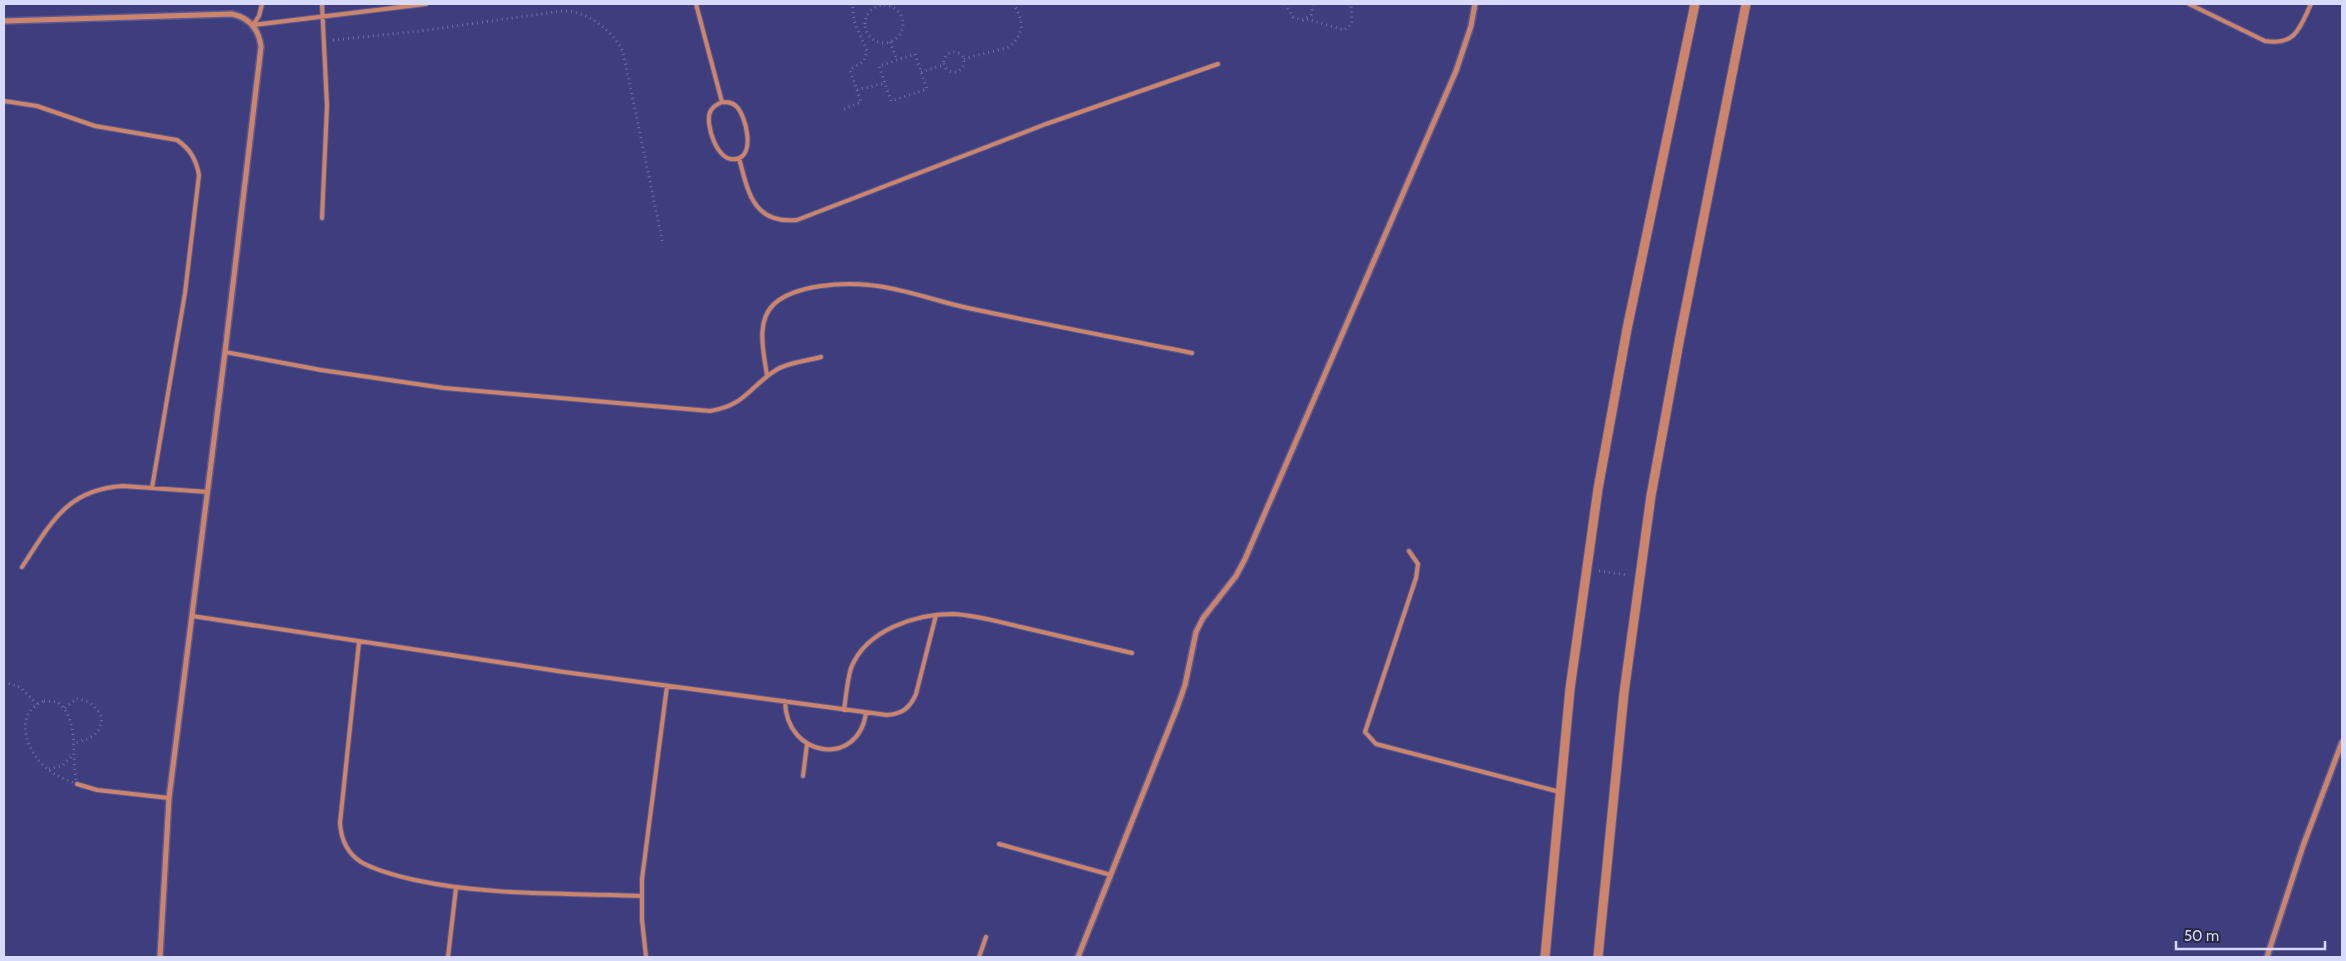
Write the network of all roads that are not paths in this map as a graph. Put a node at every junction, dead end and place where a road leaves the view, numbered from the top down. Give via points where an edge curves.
1 (262, 4) edge
2 (322, 4) edge
3 (426, 4) edge
4 (696, 4) edge
5 (1475, 4) edge
6 (1695, 4) edge
7 (1746, 4) edge
8 (2189, 4) edge
9 (2312, 4) edge
10 (323, 16) junction
11 (4, 21) edge
12 (253, 25) junction
13 (1218, 64) dead end
14 (4, 101) edge
15 (722, 102) junction
16 (739, 158) junction
17 (322, 218) dead end
18 (225, 352) junction
19 (1192, 352) dead end
20 (821, 357) dead end
21 (767, 376) junction
22 (152, 488) junction
23 (208, 492) junction
24 (1409, 552) dead end
25 (22, 567) dead end
26 (936, 615) junction
27 (192, 616) junction
28 (359, 642) junction
29 (1132, 653) dead end
30 (667, 686) junction
31 (785, 702) junction
32 (844, 710) junction
33 (866, 713) junction
34 (2342, 742) edge
35 (807, 744) junction
36 (803, 776) dead end
37 (77, 784) road end
38 (1560, 792) junction
39 (169, 798) junction
40 (999, 844) dead end
41 (1110, 875) junction
42 (456, 888) junction
43 (642, 896) junction
44 (986, 937) dead end
45 (1599, 955) edge
46 (160, 957) edge
47 (448, 957) edge
48 (646, 957) edge
49 (980, 957) edge
50 (1078, 957) edge
51 (1545, 957) edge
52 (2267, 957) edge

1 - 12 lane
2 - 10 lane
3 - 10 lane
4 - 15 lane
5 - 41 street via 1456,71 1248,550 1236,576 1196,632 1177,708
6 - 38 street via 1617,382 1586,569
7 - 45 street via 1664,416 1639,576 1624,694
8 - 9 lane via 2273,42 2298,33
10 - 12 lane
10 - 17 lane via 327,106
11 - 12 street via 232,14
12 - 18 street via 261,47
13 - 16 lane via 1046,124 797,220 769,216 754,204
14 - 22 lane via 37,106 95,126 177,140 186,146 197,165 199,176 185,293
15 - 16 lane via 732,103 740,110 749,144
15 - 16 lane via 712,108 709,118 717,149 723,157
18 - 21 lane via 444,388 710,411 731,406
18 - 23 street
19 - 21 lane via 966,308 887,287 833,284 798,292 769,310 763,326
20 - 21 lane via 778,369
22 - 23 lane
22 - 25 lane via 110,486 79,497 56,516
23 - 27 street
24 - 38 lane via 1418,564 1416,578 1365,732 1376,744
26 - 29 lane via 973,616
26 - 32 lane via 901,624 871,641 851,669
26 - 33 lane via 912,703 896,714
27 - 28 lane
27 - 39 street
28 - 30 lane
28 - 42 lane via 340,823 343,839 352,855 369,866 398,876
30 - 31 lane
30 - 43 lane
31 - 32 lane
31 - 35 lane via 787,721
32 - 33 lane
33 - 35 lane via 860,733 843,747 819,748
34 - 52 street via 2303,846
35 - 36 lane
37 - 39 lane via 97,790
38 - 51 street
39 - 46 street
40 - 41 lane
41 - 50 street
42 - 43 lane
42 - 47 lane
43 - 48 lane
44 - 49 lane

